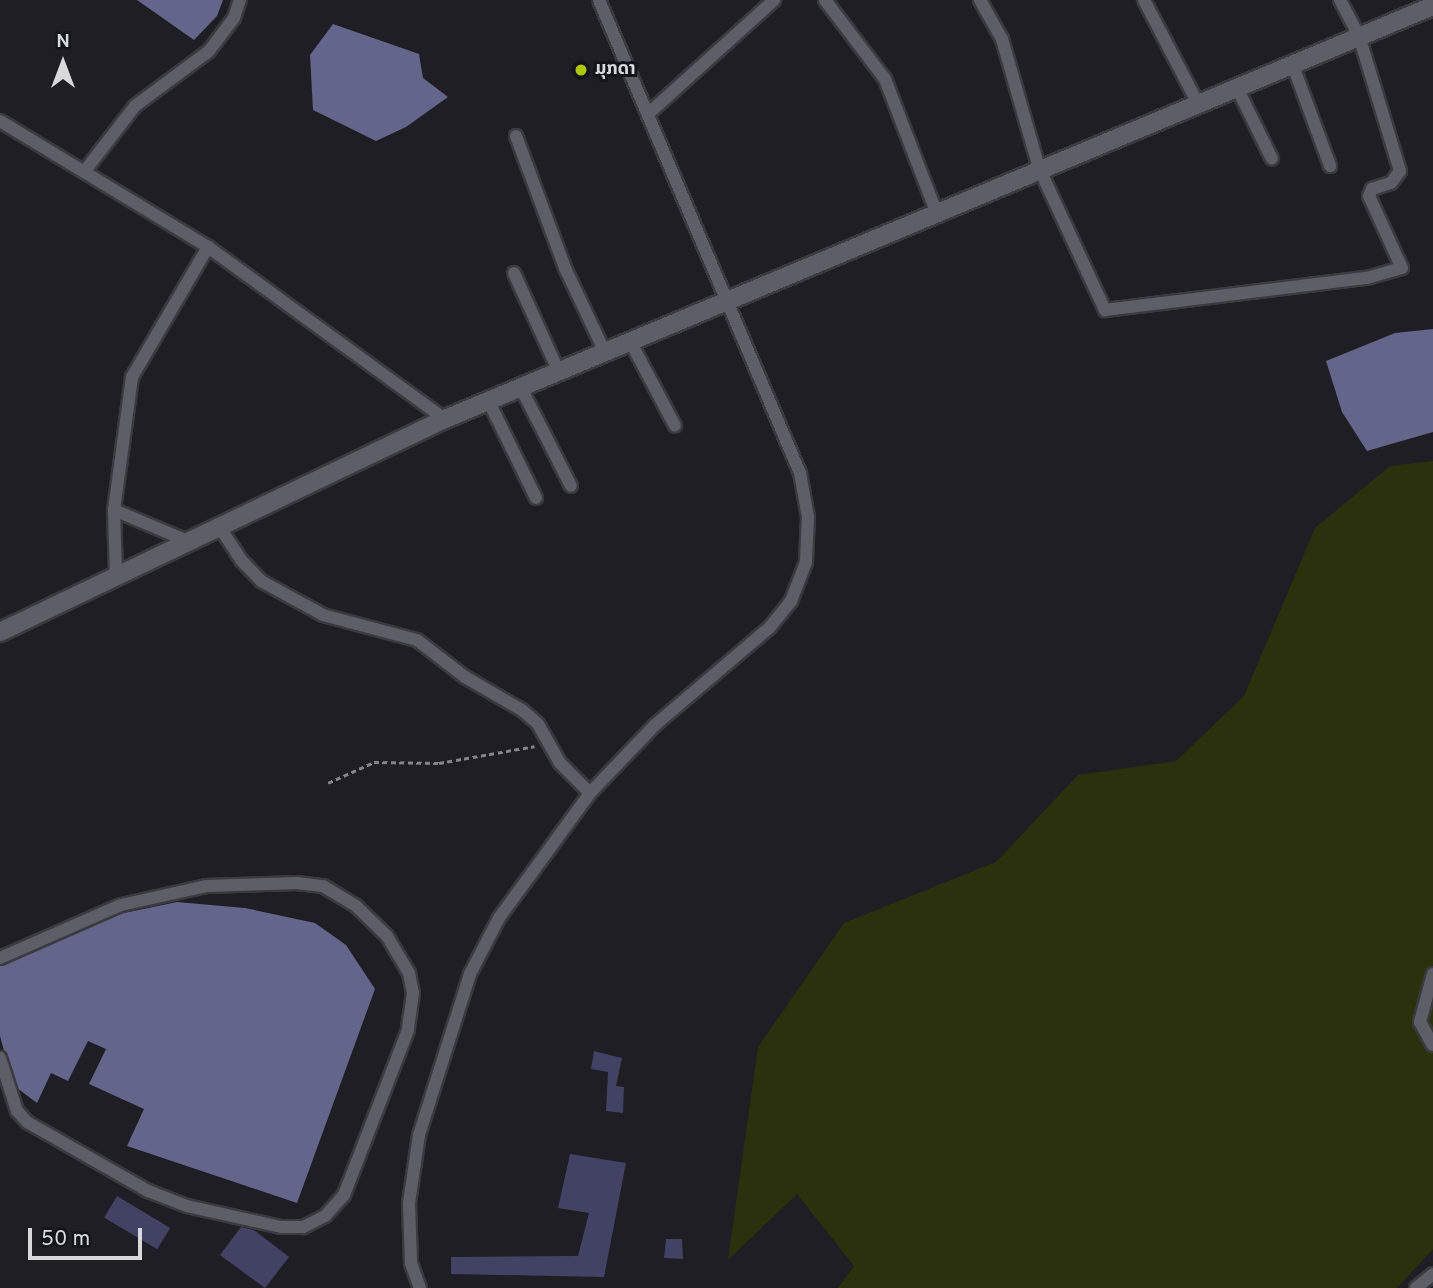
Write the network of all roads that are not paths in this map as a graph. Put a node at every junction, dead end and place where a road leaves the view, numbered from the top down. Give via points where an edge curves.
1 (240, 0) edge
2 (599, 0) edge
3 (774, 0) edge
4 (825, 0) edge
5 (980, 0) edge
6 (1144, 0) edge
7 (1340, 0) edge
8 (1433, 6) edge
9 (1359, 36) junction
10 (1292, 63) junction
11 (1236, 86) junction
12 (1197, 102) junction
13 (648, 114) junction
14 (0, 121) edge
15 (516, 136) dead end
16 (1272, 159) dead end
17 (1330, 166) dead end
18 (1039, 168) junction
19 (84, 172) junction
20 (936, 211) junction
21 (208, 247) junction
22 (514, 274) dead end
23 (727, 298) junction
24 (629, 339) junction
25 (604, 350) junction
26 (558, 370) junction
27 (520, 386) junction
28 (488, 400) junction
29 (445, 419) junction
30 (675, 426) dead end
31 (571, 486) dead end
32 (536, 498) dead end
33 (114, 510) junction
34 (221, 528) junction
35 (190, 542) junction
36 (116, 577) junction
37 (0, 632) edge
38 (590, 793) junction
39 (0, 958) edge
40 (1433, 974) edge
41 (1433, 1045) edge
42 (0, 1058) edge
43 (1433, 1274) edge
44 (421, 1288) edge
45 (1416, 1288) edge

1 - 19 street via 234,18 209,51 135,106
2 - 13 street
3 - 13 street
4 - 20 street via 885,79
5 - 18 street via 1002,38
6 - 12 street
7 - 9 street
8 - 9 street
9 - 10 street
9 - 18 street via 1400,171 1391,183 1372,189 1369,196 1402,268 1367,278 1105,310
10 - 11 street
10 - 17 street
11 - 12 street
11 - 16 street
12 - 18 street
13 - 23 street
14 - 19 street
15 - 25 street via 565,268
18 - 20 street
19 - 21 street
20 - 23 street
21 - 29 street
21 - 33 street via 132,377
22 - 26 street
23 - 24 street
23 - 38 street via 800,472 808,517 806,562 791,601 770,627 654,725
24 - 25 street
24 - 30 street
25 - 26 street
26 - 27 street
27 - 28 street
27 - 31 street
28 - 29 street
28 - 32 street
29 - 34 street
33 - 35 street
33 - 36 street
34 - 35 street
34 - 38 street via 261,581 323,615 417,640 465,677 522,710 538,724 560,763
35 - 36 street
36 - 37 street
38 - 44 street via 499,918 470,974 419,1135 409,1203 411,1263
39 - 42 street via 121,905 206,886 298,883 323,886 356,905 387,936 409,973 412,993 408,1030 344,1195 326,1216 303,1227 281,1227 187,1206 148,1191 27,1122 17,1111
40 - 41 street via 1420,1022
43 - 45 street

